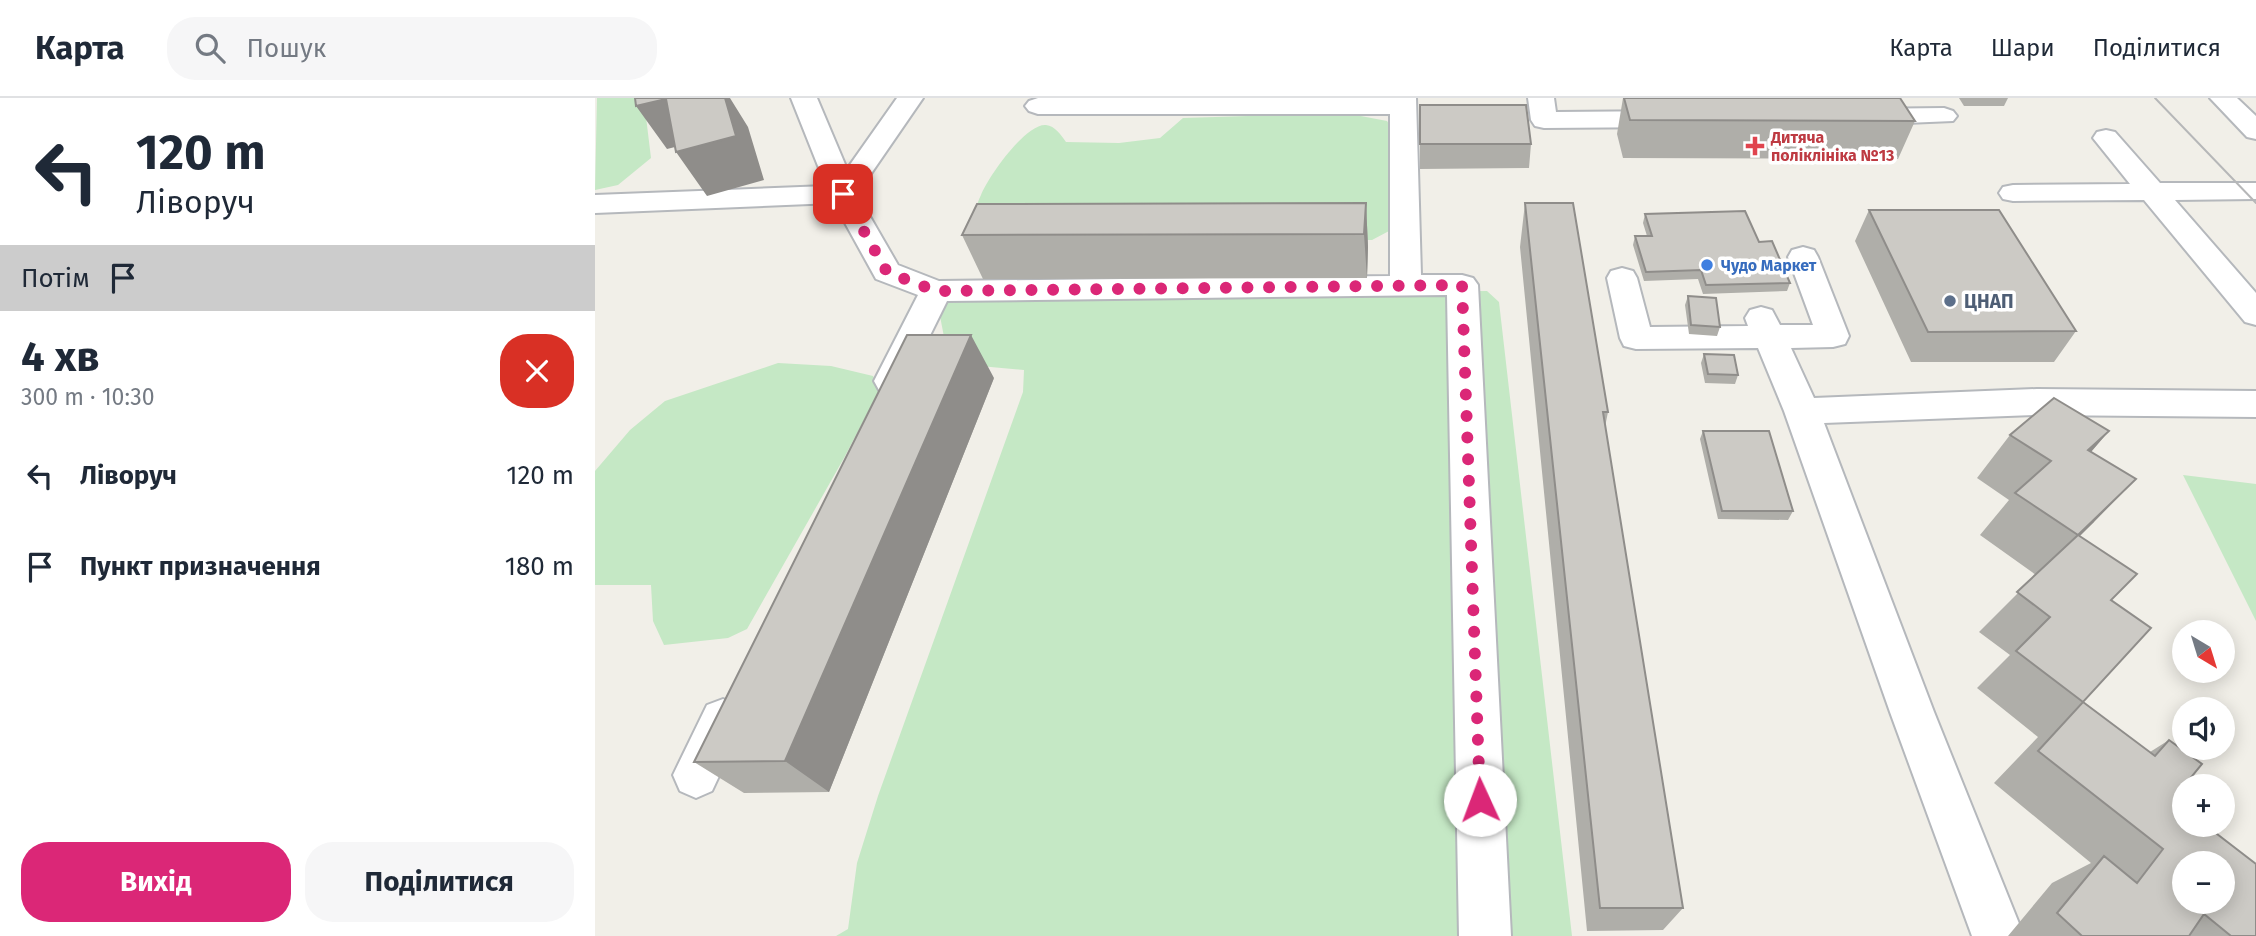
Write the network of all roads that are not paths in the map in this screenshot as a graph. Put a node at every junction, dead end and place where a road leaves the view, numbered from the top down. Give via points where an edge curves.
1 (804, 98) edge
2 (911, 98) edge
3 (1541, 98) edge
4 (2223, 98) edge
5 (1404, 102) edge
6 (1038, 106) dead end
7 (1944, 116) dead end
8 (1832, 117) edge
9 (1693, 119) edge
10 (2256, 131) edge
11 (2106, 138) dead end
12 (2256, 191) edge
13 (2013, 192) dead end
14 (2151, 192) junction
15 (843, 194) junction
16 (595, 204) edge
17 (1803, 257) dead end
18 (1622, 278) dead end
19 (1406, 285) junction
20 (936, 291) junction
21 (2256, 314) edge
22 (1765, 328) junction
23 (2256, 404) edge
24 (1802, 411) junction
25 (874, 415) edge
26 (739, 688) edge
27 (696, 775) edge
28 (1485, 936) edge
29 (1999, 936) edge

1 - 15 lane
2 - 15 lane
3 - 9 lane via 1544,120
4 - 10 lane
5 - 6 lane
5 - 19 lane
7 - 8 lane
11 - 14 lane
12 - 14 lane
13 - 14 lane
14 - 21 lane
15 - 16 lane
15 - 20 lane via 887,272
17 - 22 lane via 1833,336
18 - 22 lane via 1636,338
19 - 20 lane
19 - 28 lane via 1462,285
20 - 25 lane
22 - 24 lane
23 - 24 lane via 2037,401
24 - 29 lane
26 - 27 lane

